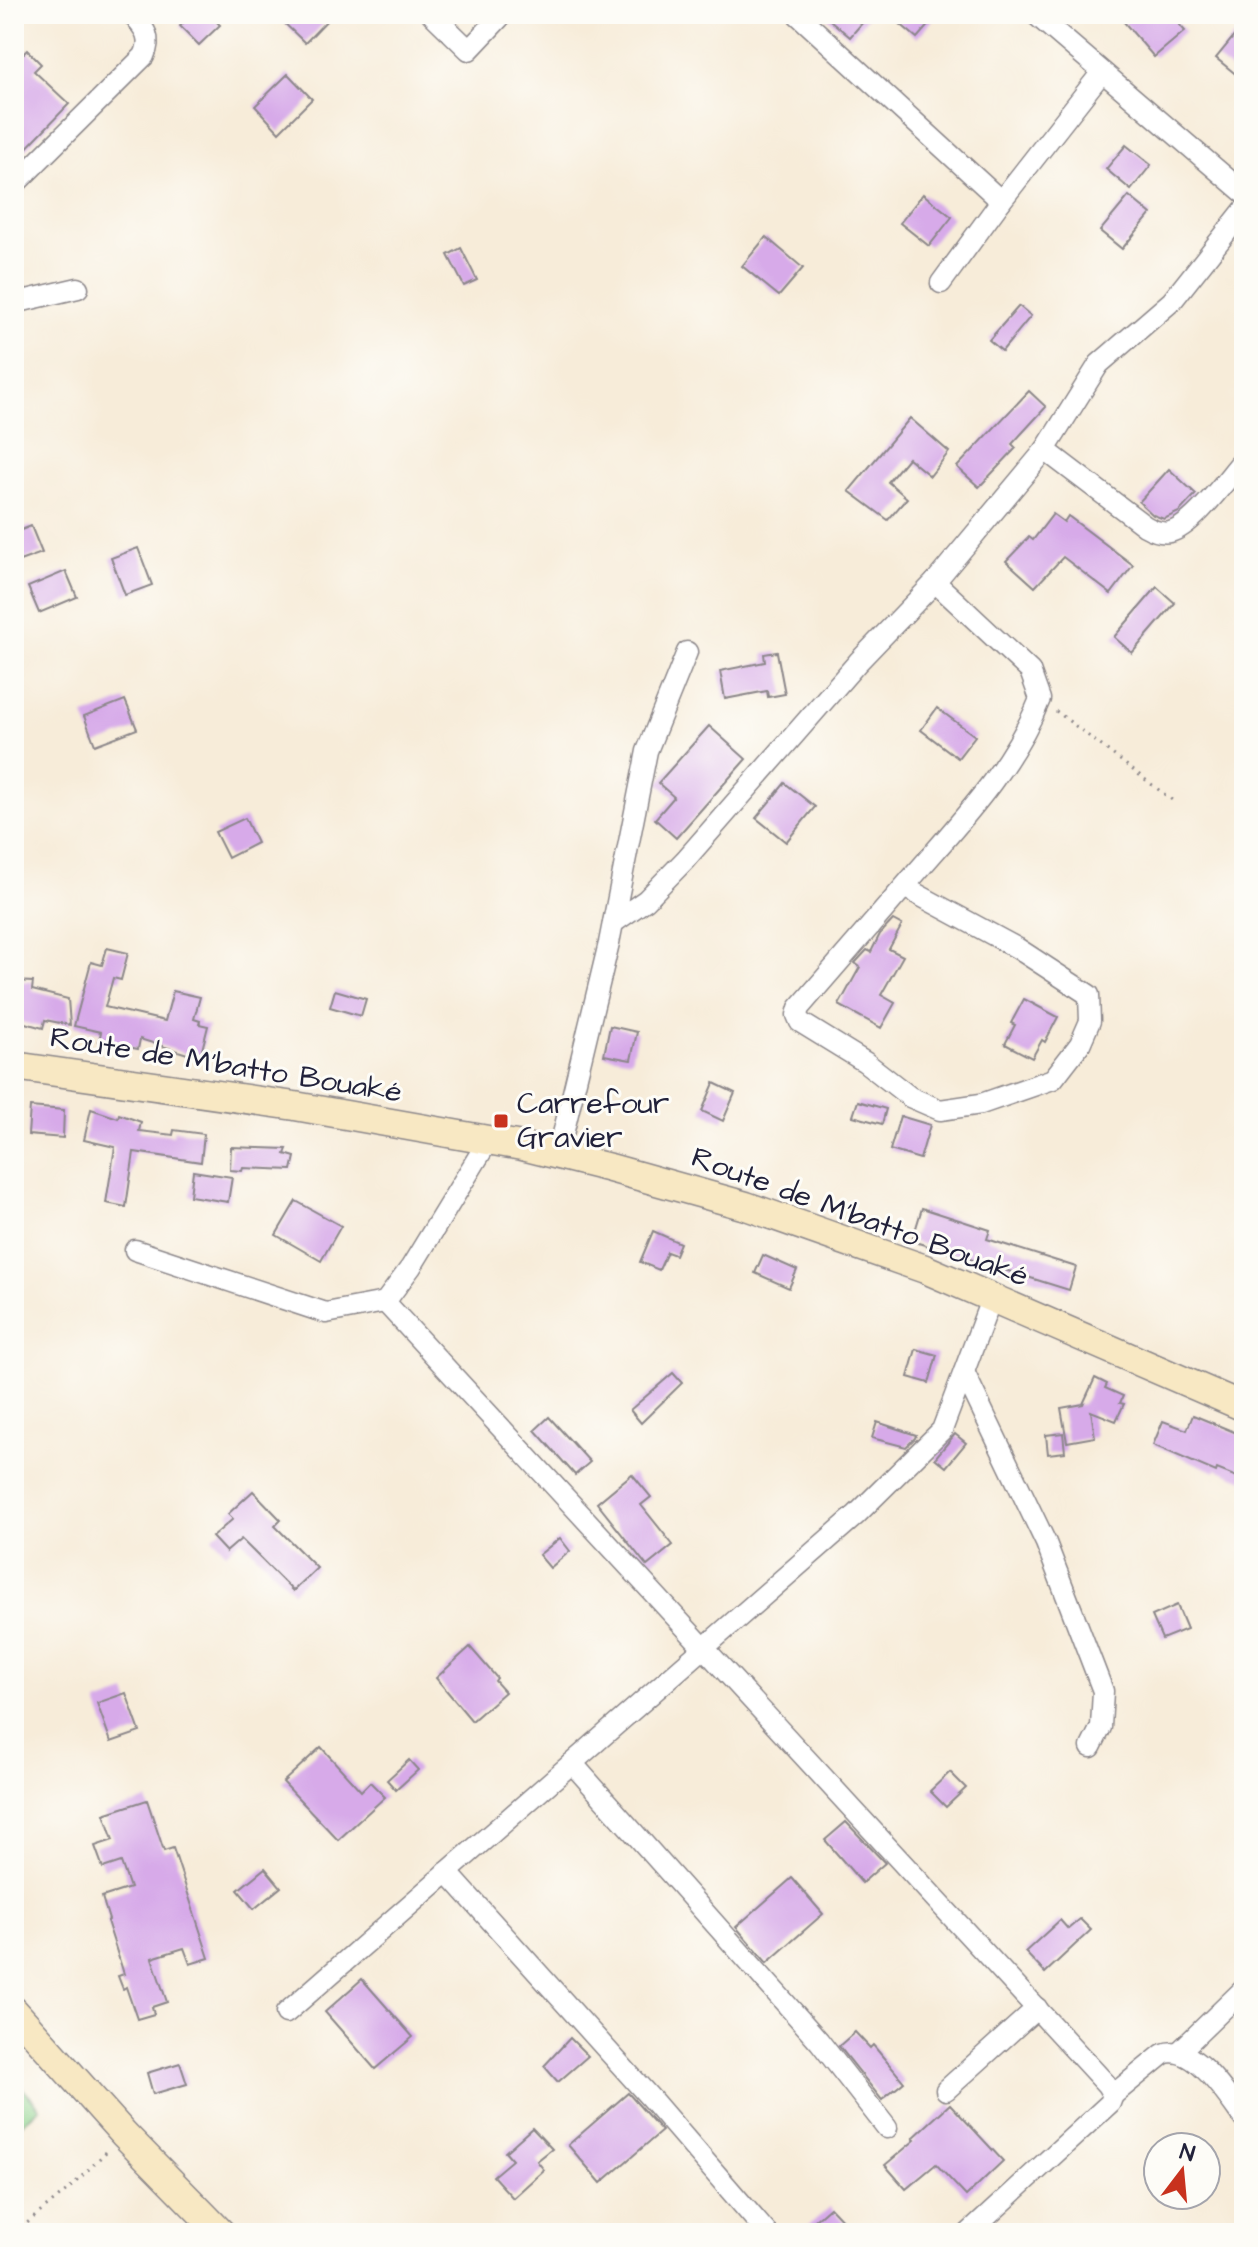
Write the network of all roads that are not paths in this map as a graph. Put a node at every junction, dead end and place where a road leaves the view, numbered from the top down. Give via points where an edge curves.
1 (132, 14) edge
2 (432, 14) edge
3 (503, 14) edge
4 (797, 14) edge
5 (1035, 14) edge
6 (1102, 72) junction
7 (14, 185) edge
8 (1244, 193) edge
9 (1001, 201) junction
10 (1244, 210) edge
11 (941, 283) dead end
12 (78, 288) dead end
13 (14, 303) edge
14 (1045, 450) junction
15 (1244, 459) edge
16 (935, 582) junction
17 (687, 652) dead end
18 (904, 887) junction
19 (613, 923) junction
20 (14, 1066) edge
21 (488, 1141) junction
22 (558, 1155) junction
23 (135, 1250) dead end
24 (992, 1297) junction
25 (385, 1302) junction
26 (964, 1372) junction
27 (1244, 1407) edge
28 (705, 1647) junction
29 (1091, 1747) dead end
30 (572, 1763) junction
31 (447, 1872) junction
32 (1244, 1989) edge
33 (1037, 2008) junction
34 (16, 2009) edge
35 (286, 2013) dead end
36 (1180, 2051) junction
37 (946, 2090) dead end
38 (1113, 2095) junction
39 (1244, 2119) edge
40 (887, 2128) dead end
41 (221, 2233) edge
42 (767, 2233) edge
43 (969, 2233) edge

1 - 7 street via 147,32 144,56
2 - 3 street via 469,50
4 - 9 street
5 - 6 street
6 - 8 street
6 - 9 street
9 - 11 street
10 - 14 street via 1172,301 1099,364
12 - 13 street
14 - 15 street via 1157,532 1170,532 1198,512
14 - 16 street
16 - 18 street via 1030,671 1040,699 1028,727 981,798
16 - 19 street via 685,860 646,900
17 - 19 street via 647,751
18 - 18 street via 1017,948 1089,995 1090,1021 1053,1079 981,1104 940,1110 910,1097 800,1022 799,1008
19 - 22 street
20 - 21 street, Route de M'batto Bouaké via 295,1106
21 - 22 street, Route de M'batto Bouaké
21 - 25 street
22 - 24 street, Route de M'batto Bouaké via 746,1206
23 - 25 street via 326,1313
24 - 26 street
24 - 27 street, Route de M'batto Bouaké
25 - 28 street
26 - 28 street via 942,1430 856,1515
26 - 29 street via 1046,1543 1103,1691 1101,1727
28 - 30 street
28 - 33 street
30 - 31 street
30 - 40 street via 819,2041
31 - 35 street
31 - 42 street
32 - 36 street
33 - 37 street
33 - 38 street
34 - 41 street via 124,2134
36 - 38 street via 1163,2054
36 - 39 street via 1207,2071
38 - 43 street via 1092,2121

